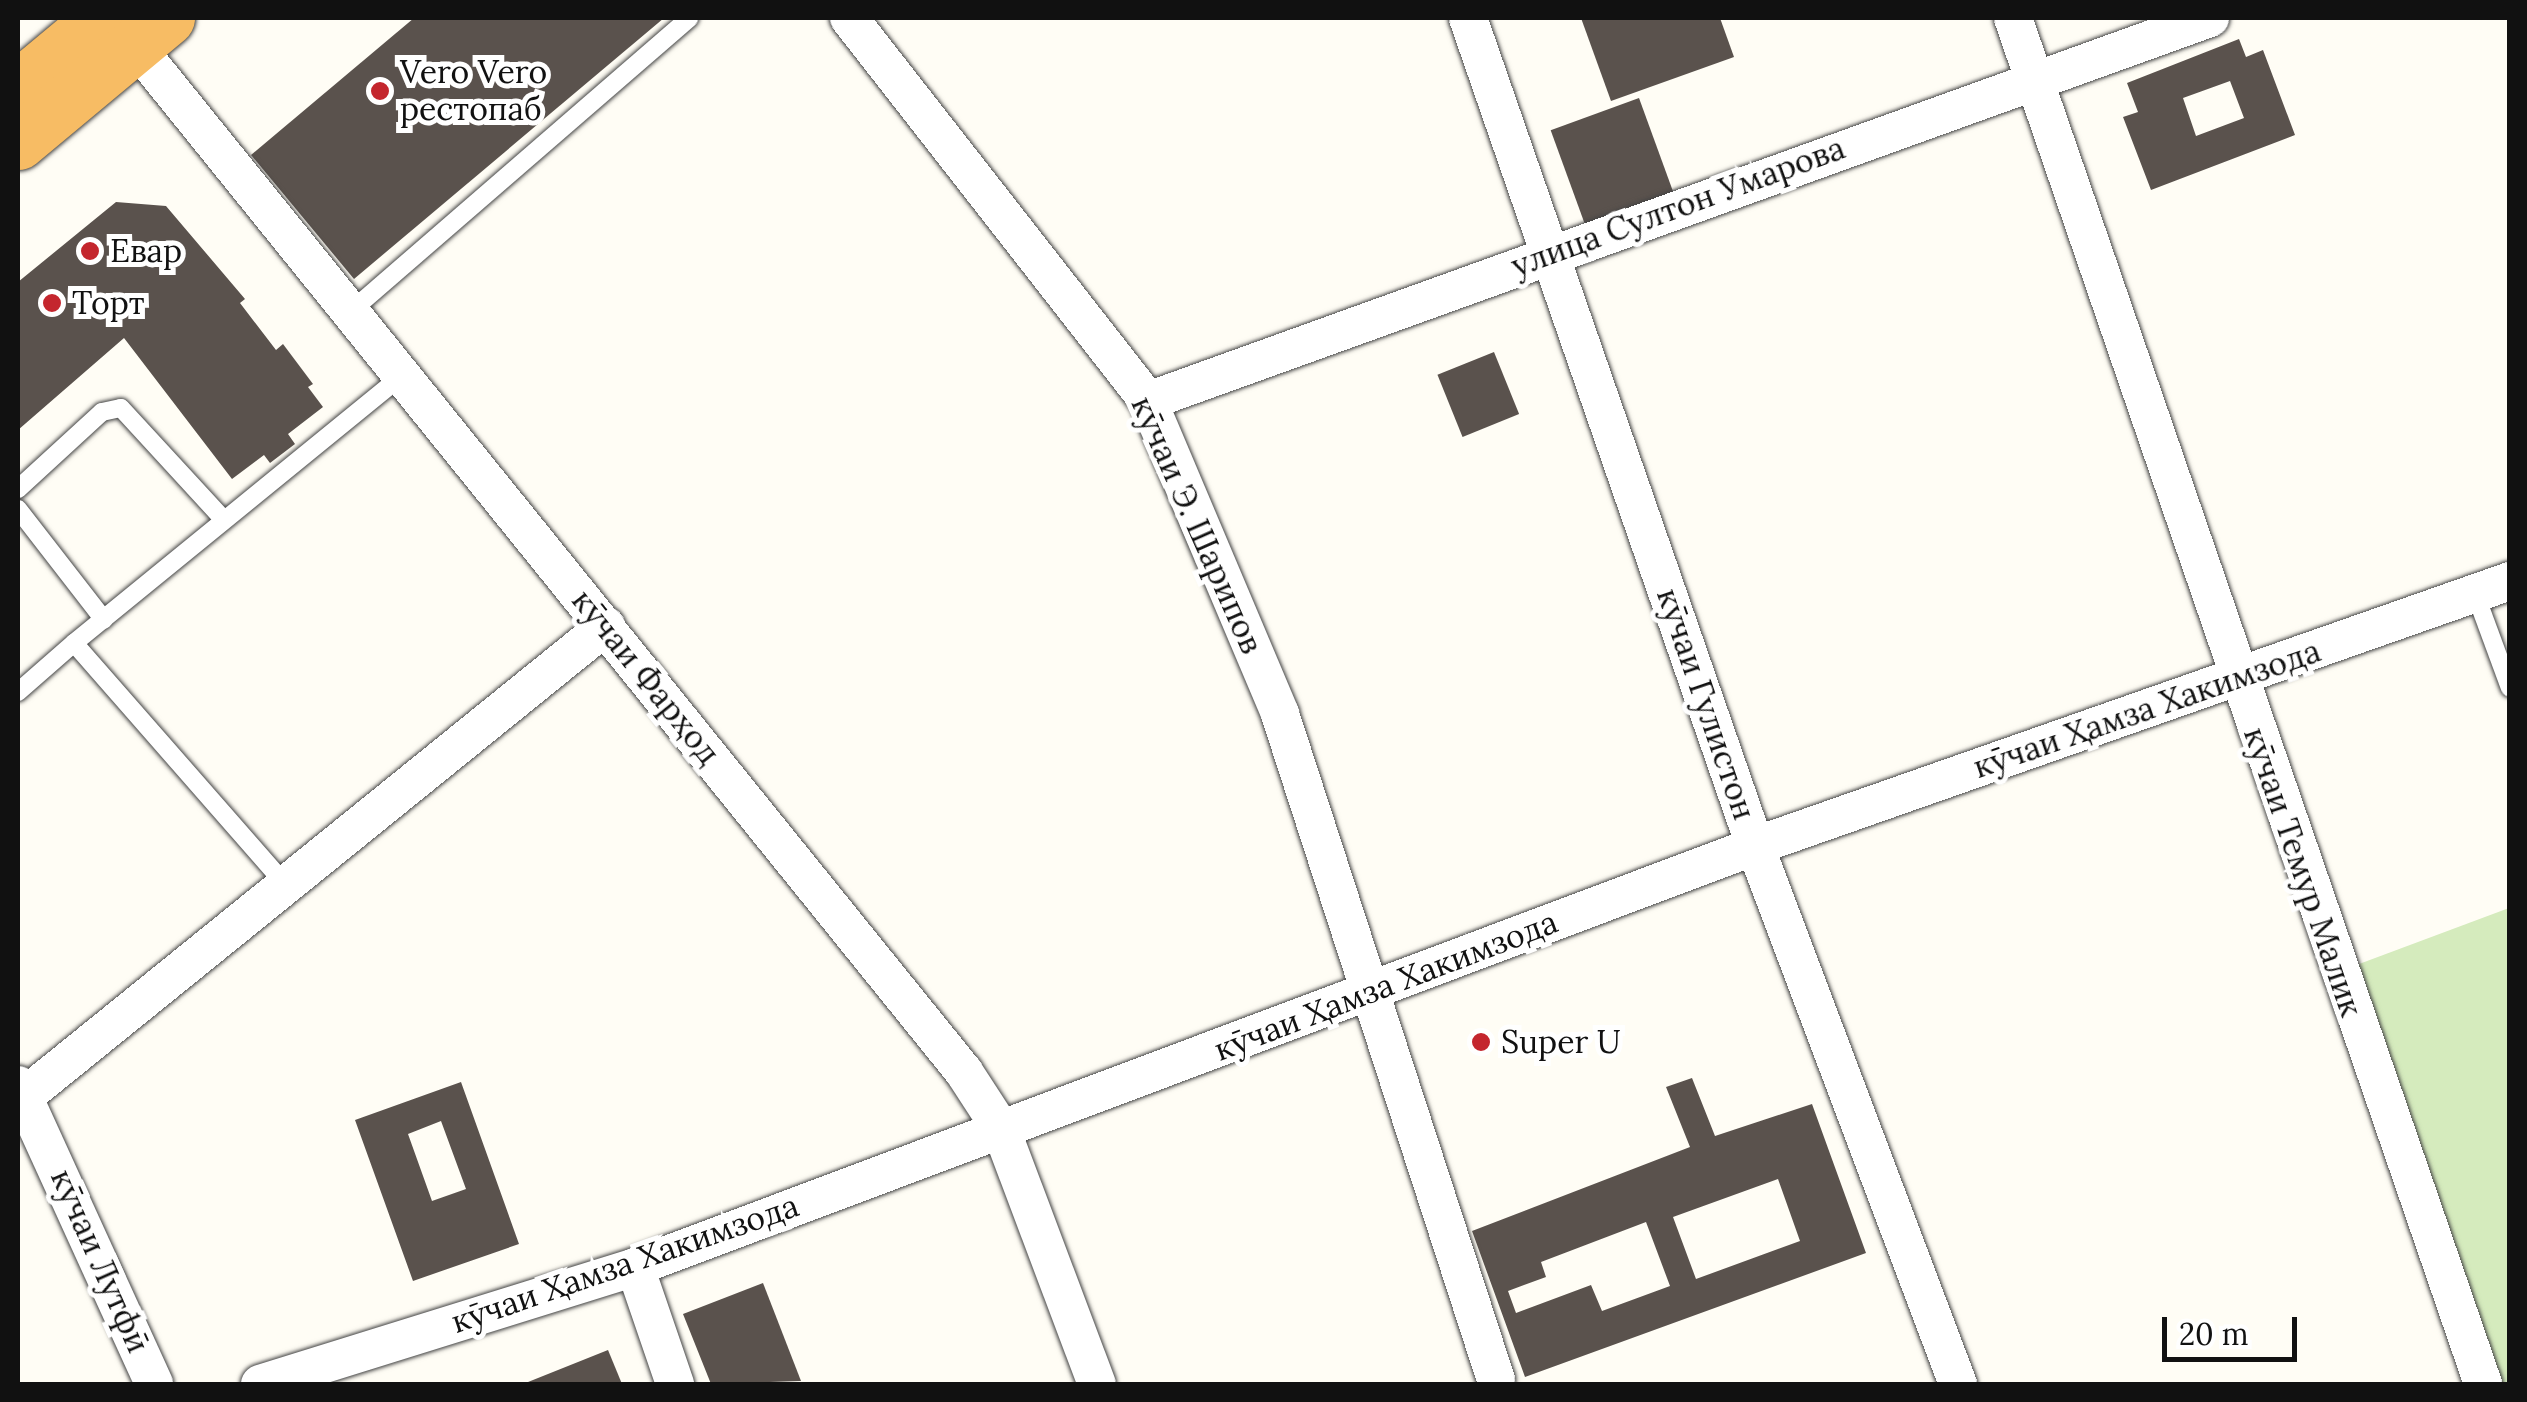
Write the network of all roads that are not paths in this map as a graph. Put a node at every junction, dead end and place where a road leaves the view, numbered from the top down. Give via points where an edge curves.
1 (688, 18) edge
2 (849, 18) edge
3 (1468, 18) edge
4 (2012, 18) edge
5 (2210, 18) edge
6 (129, 24) edge
7 (2038, 80) junction
8 (18, 88) edge
9 (18, 142) edge
10 (1552, 252) junction
11 (350, 312) junction
12 (400, 377) junction
13 (1148, 400) junction
14 (18, 489) edge
15 (18, 508) edge
16 (223, 519) junction
17 (2492, 587) edge
18 (104, 620) junction
19 (606, 626) junction
20 (74, 643) junction
21 (2235, 679) junction
22 (2510, 688) edge
23 (18, 692) edge
24 (1755, 846) junction
25 (283, 882) junction
26 (1372, 992) junction
27 (22, 1090) edge
28 (1000, 1128) junction
29 (635, 1266) junction
30 (1496, 1380) dead end
31 (154, 1384) edge
32 (260, 1384) edge
33 (675, 1384) edge
34 (1097, 1384) edge
35 (1958, 1384) edge
36 (2484, 1384) edge

1 - 11 lane
2 - 13 street, кӯчаи Э. Шарипов
3 - 10 street, кӯчаи Гулистон
4 - 7 street, кӯчаи Темур Малик
5 - 7 street, улица Султон Умарова
6 - 8 highway
6 - 9 highway
6 - 11 street, кӯчаи Фарҳод
7 - 10 street, улица Султон Умарова
7 - 21 street, кӯчаи Темур Малик
10 - 13 street, улица Султон Умарова
10 - 24 street, кӯчаи Гулистон
11 - 12 street, кӯчаи Фарҳод
12 - 16 lane
12 - 19 street, кӯчаи Фарҳод
13 - 26 street, кӯчаи Э. Шарипов via 1280,714
14 - 16 lane via 102,412 121,408
15 - 18 lane
16 - 18 lane
17 - 21 street, кӯчаи Ҳамза Хакимзода
17 - 22 lane
18 - 20 lane
19 - 25 street
19 - 28 street, кӯчаи Фарҳод via 964,1072
20 - 23 lane
20 - 25 lane
21 - 24 street, кӯчаи Ҳамза Хакимзода
21 - 36 street, кӯчаи Темур Малик
24 - 26 street, кӯчаи Ҳамза Хакимзода
24 - 35 street, кӯчаи Гулистон
25 - 27 street
26 - 28 street, кӯчаи Ҳамза Хакимзода
26 - 30 street, кӯчаи Э. Шарипов
27 - 31 street, кӯчаи Лутфӣ
28 - 29 street, кӯчаи Ҳамза Хакимзода
28 - 34 street, кӯчаи Фарҳод
29 - 32 street, кӯчаи Ҳамза Хакимзода
29 - 33 street

